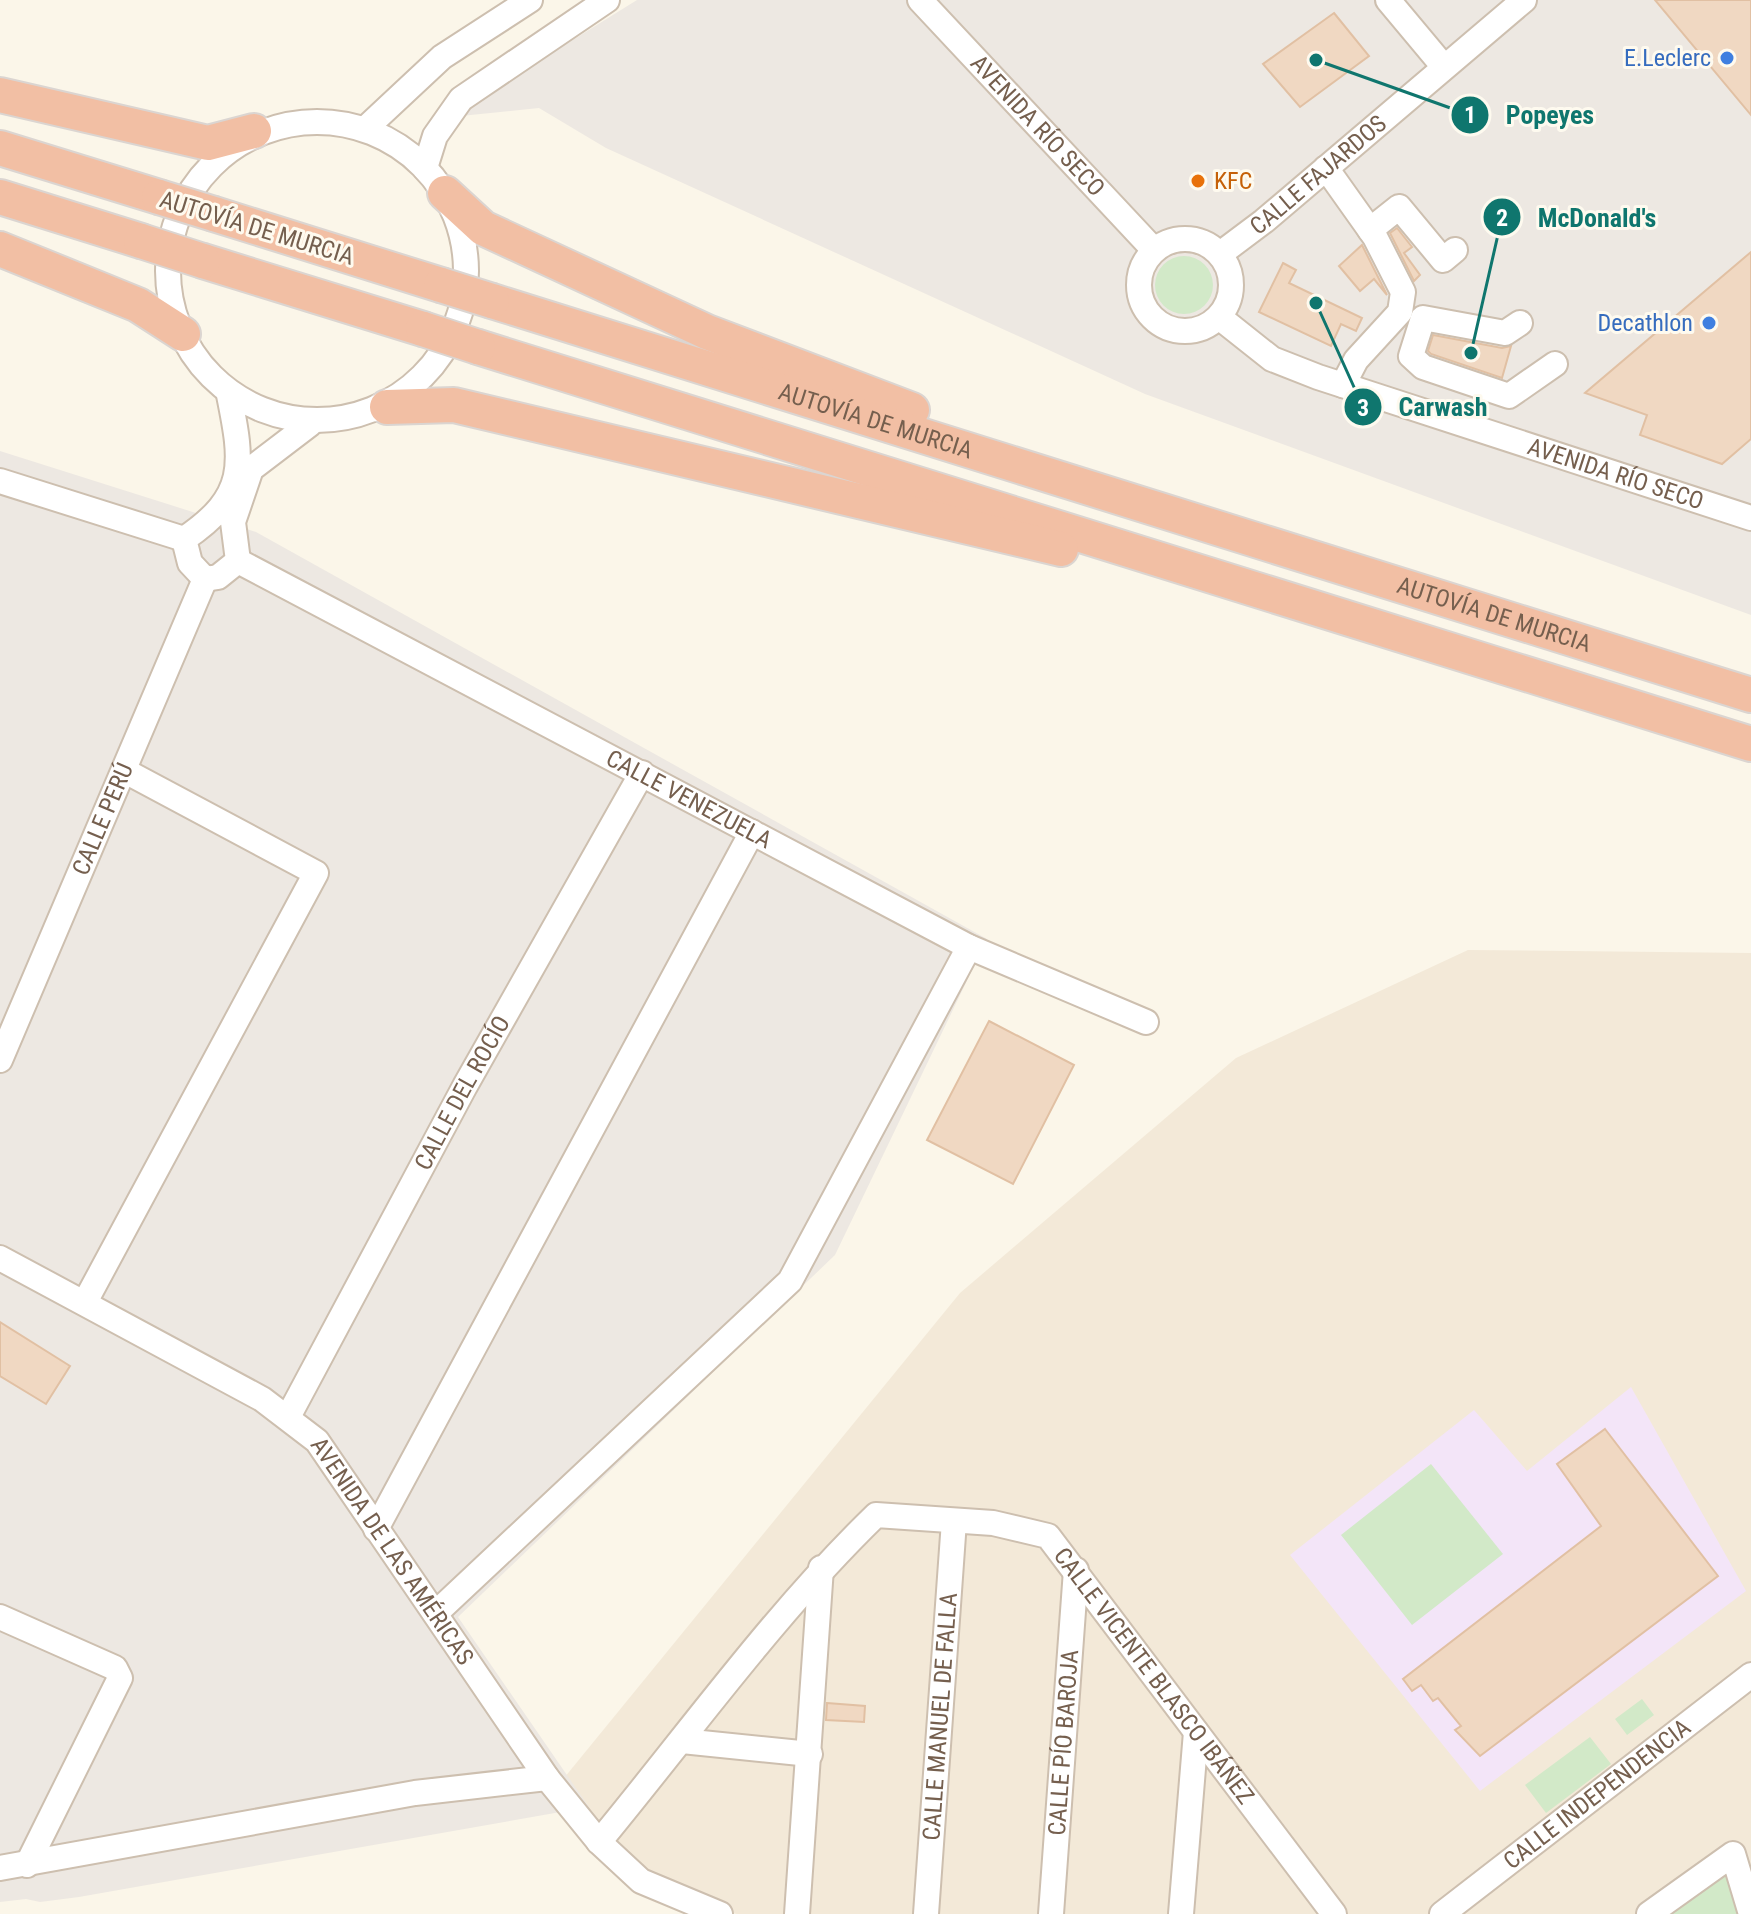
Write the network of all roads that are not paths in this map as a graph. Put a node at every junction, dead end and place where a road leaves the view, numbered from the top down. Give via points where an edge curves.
1 (530, 0) edge
2 (607, 0) edge
3 (920, 0) edge
4 (1388, 0) edge
5 (1524, 0) edge
6 (1444, 67) junction
7 (0, 95) edge
8 (366, 128) junction
9 (254, 131) junction
10 (0, 148) edge
11 (1326, 168) junction
12 (435, 180) junction
13 (0, 197) edge
14 (1370, 230) junction
15 (0, 249) edge
16 (1154, 250) junction
17 (1455, 250) dead end
18 (1220, 254) junction
19 (1219, 317) junction
20 (1520, 323) dead end
21 (183, 334) junction
22 (1555, 364) dead end
23 (1343, 385) junction
24 (229, 395) junction
25 (387, 407) junction
26 (310, 424) junction
27 (0, 481) edge
28 (1748, 513) edge
29 (1230, 531) junction
30 (184, 539) junction
31 (238, 561) junction
32 (205, 579) junction
33 (1338, 615) junction
34 (1751, 695) edge
35 (1751, 744) edge
36 (125, 771) junction
37 (642, 773) junction
38 (752, 832) junction
39 (969, 947) junction
40 (1146, 1022) dead end
41 (0, 1060) edge
42 (0, 1258) edge
43 (85, 1302) junction
44 (288, 1417) junction
45 (954, 1521) junction
46 (376, 1529) junction
47 (821, 1568) junction
48 (1076, 1570) junction
49 (437, 1612) junction
50 (0, 1617) edge
51 (1751, 1675) edge
52 (1751, 1696) edge
53 (1196, 1732) junction
54 (682, 1741) junction
55 (810, 1754) junction
56 (547, 1778) junction
57 (599, 1842) junction
58 (27, 1865) junction
59 (0, 1868) edge
60 (720, 1914) edge
61 (797, 1914) edge
62 (926, 1914) edge
63 (1051, 1914) edge
64 (1181, 1914) edge
65 (1334, 1914) edge
66 (1442, 1914) edge
67 (1465, 1914) edge
68 (1649, 1914) edge
69 (1751, 1914) edge

1 - 8 street via 442,57
2 - 12 street via 461,99 435,136
3 - 16 street, AVENIDA RÍO SECO
4 - 6 street
5 - 6 street, CALLE FAJARDOS
6 - 11 street, CALLE FAJARDOS
7 - 9 highway via 208,143
8 - 9 street via 295,121
8 - 12 street
9 - 21 street via 217,156 180,209 169,265
10 - 29 highway, AUTOVÍA DE MURCIA, bridge
11 - 14 street
11 - 18 street, CALLE FAJARDOS
12 - 25 street via 464,231 461,308 432,367
12 - 29 highway via 483,228 707,332
13 - 33 highway, AUTOVÍA DE MURCIA, bridge
14 - 17 street via 1399,207 1443,260
14 - 23 street via 1400,282 1403,304 1356,360
15 - 21 highway via 138,305
16 - 18 street via 1195,240
16 - 19 street via 1140,276 1143,305 1152,317 1164,326 1193,331
18 - 19 street via 1232,280
19 - 23 street, AVENIDA RÍO SECO via 1272,359
20 - 22 street via 1505,333 1423,318 1411,356 1423,367 1509,396
21 - 24 street
23 - 28 street, AVENIDA RÍO SECO
24 - 26 street via 268,415
24 - 30 street via 241,451 236,475 220,512
25 - 26 street
25 - 33 highway via 454,405
26 - 31 street via 251,469 233,522
27 - 30 street
29 - 34 highway, AUTOVÍA DE MURCIA
30 - 32 street via 190,563
31 - 32 street via 218,577
31 - 37 street, CALLE VENEZUELA
32 - 36 street, CALLE PERÚ
33 - 35 highway, AUTOVÍA DE MURCIA
36 - 41 street, CALLE PERÚ
36 - 43 street via 316,873
37 - 38 street, CALLE VENEZUELA
37 - 44 street, CALLE DEL ROCÍO via 465,1086
38 - 39 street, CALLE VENEZUELA
38 - 46 street
39 - 40 street, CALLE VENEZUELA
39 - 49 street via 790,1281
42 - 43 street, AVENIDA DE LAS AMÉRICAS
43 - 44 street, AVENIDA DE LAS AMÉRICAS
44 - 46 street, AVENIDA DE LAS AMÉRICAS via 317,1441
45 - 47 street, CALLE VICENTE BLASCO IBÁÑEZ via 876,1515
45 - 48 street, CALLE VICENTE BLASCO IBÁÑEZ via 993,1523 1048,1536
45 - 62 street, CALLE MANUEL DE FALLA
46 - 49 street, AVENIDA DE LAS AMÉRICAS
47 - 54 street, CALLE VICENTE BLASCO IBÁÑEZ
47 - 55 street
48 - 53 street, CALLE VICENTE BLASCO IBÁÑEZ
48 - 63 street, CALLE PÍO BAROJA
49 - 56 street, AVENIDA DE LAS AMÉRICAS
50 - 58 street via 115,1668 120,1678
51 - 66 street, CALLE INDEPENDENCIA
52 - 67 street, CALLE INDEPENDENCIA
53 - 64 street
53 - 65 street, CALLE VICENTE BLASCO IBÁÑEZ
54 - 55 street
54 - 57 street, CALLE VICENTE BLASCO IBÁÑEZ
55 - 61 street
56 - 57 street, AVENIDA DE LAS AMÉRICAS
56 - 58 street via 415,1793
57 - 60 street, AVENIDA DE LAS AMÉRICAS via 641,1881
58 - 59 street
68 - 69 street via 1733,1854

